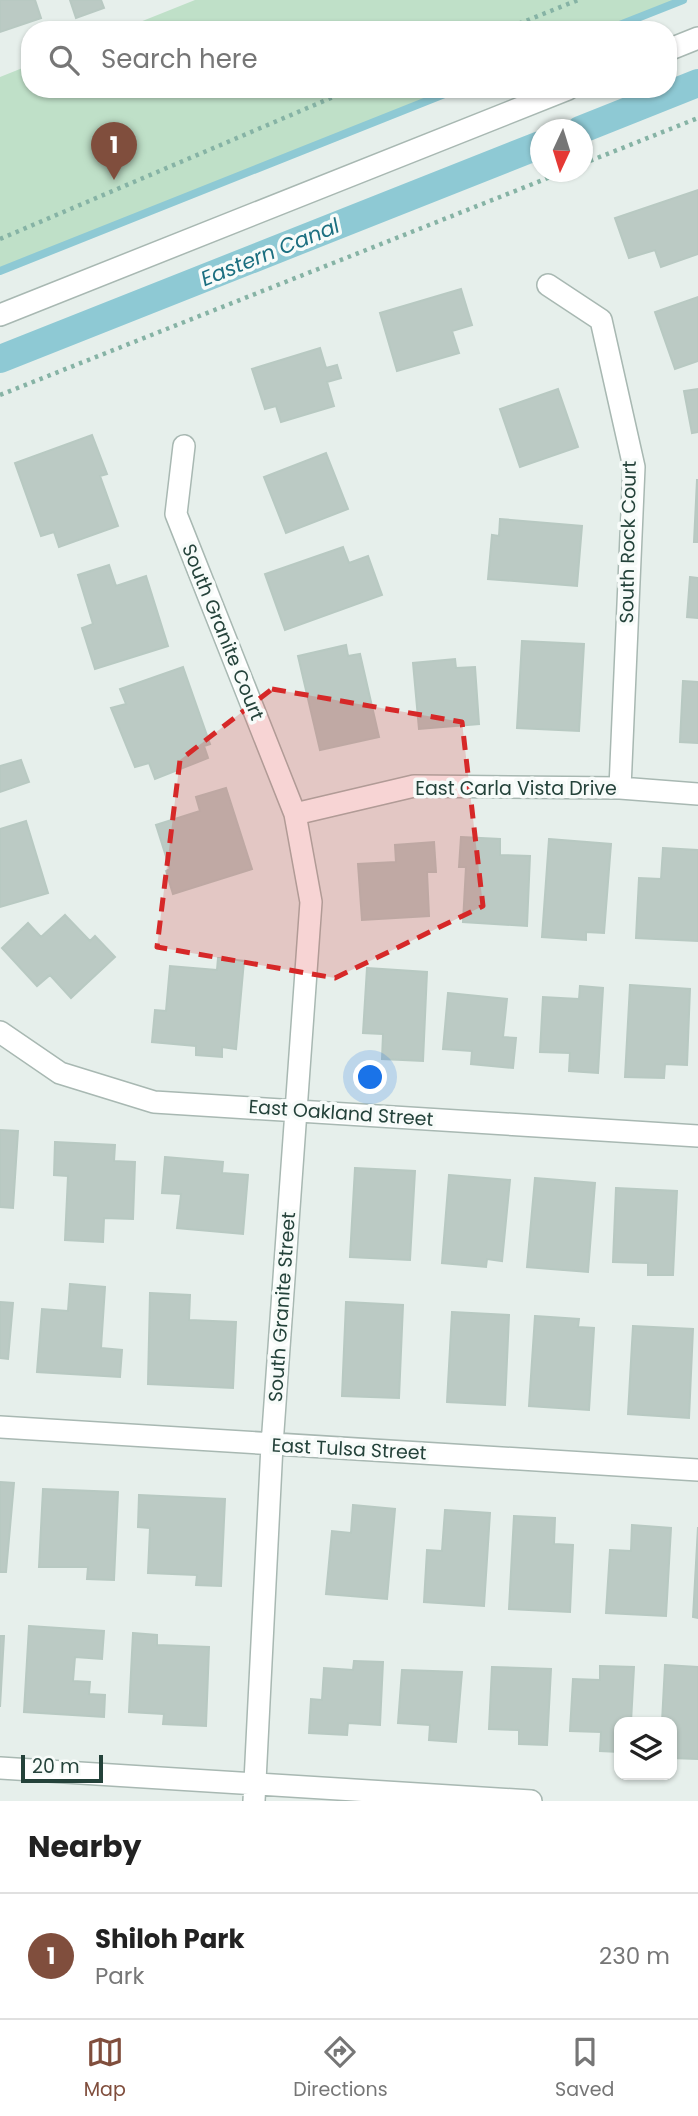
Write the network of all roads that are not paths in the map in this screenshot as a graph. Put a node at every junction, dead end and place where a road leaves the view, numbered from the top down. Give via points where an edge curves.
1 (698, 38) edge
2 (677, 46) edge
3 (545, 98) edge
4 (548, 285) dead end
5 (0, 316) edge
6 (184, 446) dead end
7 (620, 788) junction
8 (698, 794) edge
9 (295, 814) junction
10 (0, 1032) edge
11 (296, 1110) junction
12 (698, 1136) edge
13 (0, 1427) edge
14 (272, 1445) junction
15 (698, 1470) edge
16 (0, 1768) edge
17 (255, 1793) edge
18 (531, 1801) edge

1 - 2 street
3 - 5 street
4 - 7 street, South Rock Court via 601,320 634,467
6 - 9 street, South Granite Court via 176,514
7 - 8 street, East Carla Vista Drive
7 - 9 street, East Carla Vista Drive via 414,786
9 - 11 street, South Granite Street via 311,902
10 - 11 street, East Oakland Street via 60,1073 154,1102
11 - 12 street, East Oakland Street
11 - 14 street, South Granite Street
13 - 14 street, East Tulsa Street
14 - 15 street, East Tulsa Street
14 - 17 street, South Granite Street
16 - 17 street
17 - 18 street

